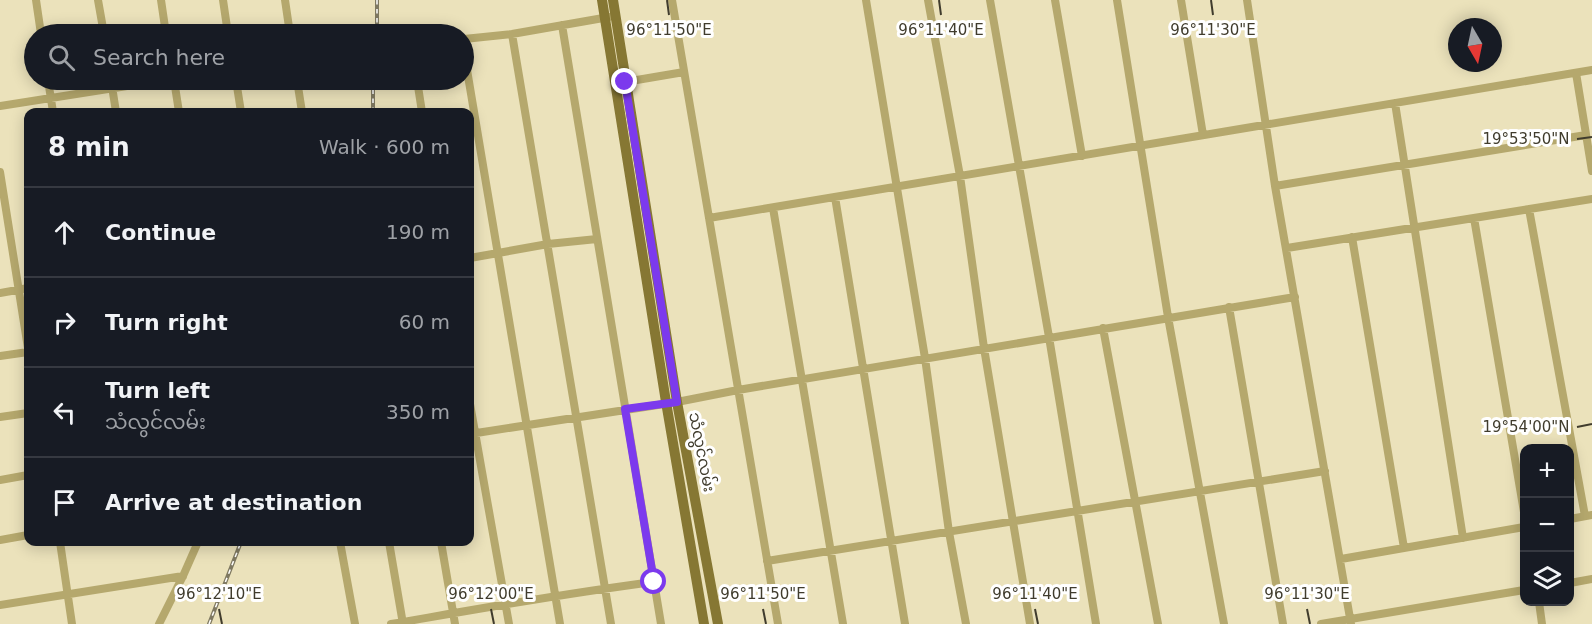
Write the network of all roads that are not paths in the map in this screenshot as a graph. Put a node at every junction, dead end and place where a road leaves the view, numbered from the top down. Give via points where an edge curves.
1 (36, 0) edge
2 (98, 0) edge
3 (161, 0) edge
4 (223, 0) edge
5 (285, 0) edge
6 (602, 0) edge
7 (613, 0) edge
8 (672, 0) edge
9 (866, 0) edge
10 (928, 0) edge
11 (990, 0) edge
12 (1056, 0) edge
13 (1118, 0) edge
14 (1181, 0) edge
15 (1247, 0) edge
16 (611, 17) junction
17 (40, 24) edge
18 (102, 24) edge
19 (165, 24) edge
20 (227, 24) edge
21 (289, 24) edge
22 (562, 26) junction
23 (512, 34) junction
24 (474, 38) edge
25 (1592, 70) edge
26 (684, 72) junction
27 (1576, 73) junction
28 (625, 82) junction
29 (50, 90) edge
30 (86, 90) edge
31 (113, 90) edge
32 (176, 90) edge
33 (238, 90) edge
34 (299, 90) edge
35 (419, 90) edge
36 (470, 90) edge
37 (51, 98) junction
38 (1395, 103) junction
39 (0, 106) edge
40 (52, 108) edge
41 (115, 108) edge
42 (178, 108) edge
43 (240, 108) edge
44 (301, 108) edge
45 (421, 108) edge
46 (473, 108) edge
47 (474, 111) edge
48 (1267, 125) junction
49 (1203, 135) junction
50 (1586, 135) junction
51 (1142, 146) junction
52 (1082, 156) junction
53 (1404, 165) junction
54 (1020, 166) junction
55 (1592, 171) edge
56 (0, 172) edge
57 (960, 176) junction
58 (1275, 186) junction
59 (897, 187) junction
60 (835, 197) junction
61 (1592, 199) edge
62 (772, 208) junction
63 (1529, 209) junction
64 (709, 218) junction
65 (1474, 218) junction
66 (4, 227) edge
67 (1413, 227) junction
68 (1352, 237) junction
69 (597, 239) junction
70 (548, 244) junction
71 (1287, 248) junction
72 (498, 253) junction
73 (474, 257) edge
74 (24, 289) edge
75 (19, 290) junction
76 (0, 293) edge
77 (1295, 297) junction
78 (1229, 307) junction
79 (1168, 317) junction
80 (24, 323) edge
81 (1103, 328) junction
82 (1049, 337) junction
83 (984, 348) junction
84 (24, 351) edge
85 (0, 356) edge
86 (925, 358) junction
87 (862, 369) junction
88 (801, 379) junction
89 (738, 390) junction
90 (672, 402) junction
91 (625, 409) junction
92 (24, 414) edge
93 (0, 417) edge
94 (577, 417) junction
95 (528, 425) junction
96 (474, 434) edge
97 (474, 444) edge
98 (1325, 471) junction
99 (24, 476) edge
100 (0, 480) edge
101 (1260, 482) junction
102 (1200, 492) junction
103 (1522, 498) edge
104 (1136, 502) junction
105 (1077, 511) junction
106 (1588, 516) edge
107 (1012, 522) junction
108 (1520, 528) edge
109 (950, 532) junction
110 (24, 537) edge
111 (1463, 538) junction
112 (0, 540) edge
113 (891, 541) junction
114 (61, 546) edge
115 (196, 546) edge
116 (341, 546) edge
117 (390, 546) edge
118 (442, 546) edge
119 (1404, 548) junction
120 (832, 550) junction
121 (1341, 560) junction
122 (767, 561) junction
123 (183, 576) junction
124 (1592, 579) edge
125 (654, 582) junction
126 (1574, 582) edge
127 (606, 588) junction
128 (1520, 591) edge
129 (68, 593) junction
130 (556, 596) junction
131 (0, 604) edge
132 (505, 604) junction
133 (1540, 606) edge
134 (453, 615) junction
135 (1351, 621) edge
136 (402, 623) edge
137 (72, 624) edge
138 (159, 624) edge
139 (355, 624) edge
140 (391, 624) edge
141 (455, 624) edge
142 (509, 624) edge
143 (560, 624) edge
144 (612, 624) edge
145 (661, 624) edge
146 (704, 624) edge
147 (718, 624) edge
148 (777, 624) edge
149 (843, 624) edge
150 (905, 624) edge
151 (966, 624) edge
152 (1030, 624) edge
153 (1096, 624) edge
154 (1158, 624) edge
155 (1224, 624) edge
156 (1283, 624) edge
157 (1321, 624) edge
158 (1542, 624) edge

1 - 17 street
2 - 18 street
3 - 19 street
4 - 20 street
5 - 21 street
6 - 16 main road, သံလွင်လမ်း
7 - 16 main road, သံလွင်လမ်း
8 - 26 street
9 - 59 street
10 - 57 street
11 - 54 street
12 - 52 street
13 - 51 street
14 - 49 street
15 - 48 street
16 - 22 street
16 - 28 main road, သံလွင်လမ်း
16 - 90 main road, သံလွင်လမ်း
22 - 23 street
22 - 69 street
23 - 24 street
23 - 70 street
25 - 27 street
26 - 28 street
26 - 64 street
27 - 38 street
27 - 50 street
28 - 90 main road, သံလွင်လမ်း
29 - 37 street
30 - 37 street
31 - 41 street
32 - 42 street
33 - 43 street
34 - 44 street
35 - 45 street
36 - 46 street
37 - 39 street
37 - 40 street
38 - 48 street
38 - 53 street
47 - 72 street
48 - 49 street
48 - 58 street
49 - 51 street
50 - 53 street
50 - 55 street
51 - 52 street
51 - 79 street
52 - 54 street
53 - 58 street
53 - 67 street
54 - 57 street
54 - 82 street
56 - 66 street
57 - 59 street
57 - 83 street
58 - 71 street
59 - 60 street
59 - 86 street
60 - 62 street
60 - 87 street
61 - 63 street
62 - 64 street
62 - 88 street
63 - 65 street
63 - 106 street
64 - 89 street
65 - 67 street
65 - 103 street
66 - 75 street
67 - 68 street
67 - 111 street
68 - 71 street
68 - 119 street
69 - 70 street
69 - 91 street
70 - 72 street
70 - 94 street
71 - 77 street
72 - 73 street
72 - 95 street
74 - 75 street
75 - 76 street
75 - 80 street
77 - 78 street
77 - 98 street
78 - 79 street
78 - 101 street
79 - 81 street
79 - 102 street
81 - 82 street
81 - 104 street
82 - 83 street
82 - 105 street
83 - 86 street
83 - 107 street
84 - 85 street
86 - 87 street
86 - 109 street
87 - 88 street
87 - 113 street
88 - 89 street
88 - 120 street
89 - 90 street
89 - 122 street
90 - 91 street
90 - 146 main road, သံလွင်လမ်း
90 - 147 main road, သံလွင်လမ်း
91 - 94 street
91 - 125 street
92 - 93 street
94 - 95 street
94 - 127 street
95 - 96 street
95 - 130 street
97 - 132 street
98 - 101 street
98 - 121 street
99 - 100 street
101 - 102 street
101 - 156 street
102 - 104 street
102 - 155 street
104 - 105 street
104 - 154 street
105 - 107 street
105 - 153 street
107 - 109 street
107 - 152 street
108 - 111 street
109 - 113 street
109 - 151 street
110 - 112 street
111 - 119 street
113 - 120 street
113 - 150 street
114 - 129 street
115 - 123 street
116 - 139 street
117 - 136 street
118 - 134 street
119 - 121 street
120 - 122 street
120 - 149 street
121 - 135 street
122 - 148 street
123 - 129 street
123 - 138 street
124 - 126 street
125 - 127 street
125 - 145 street
127 - 130 street
127 - 144 street
128 - 135 street
129 - 131 street
129 - 137 street
130 - 132 street
130 - 143 street
132 - 134 street
132 - 142 street
133 - 158 street
134 - 136 street
134 - 141 street
135 - 157 street
136 - 140 street

